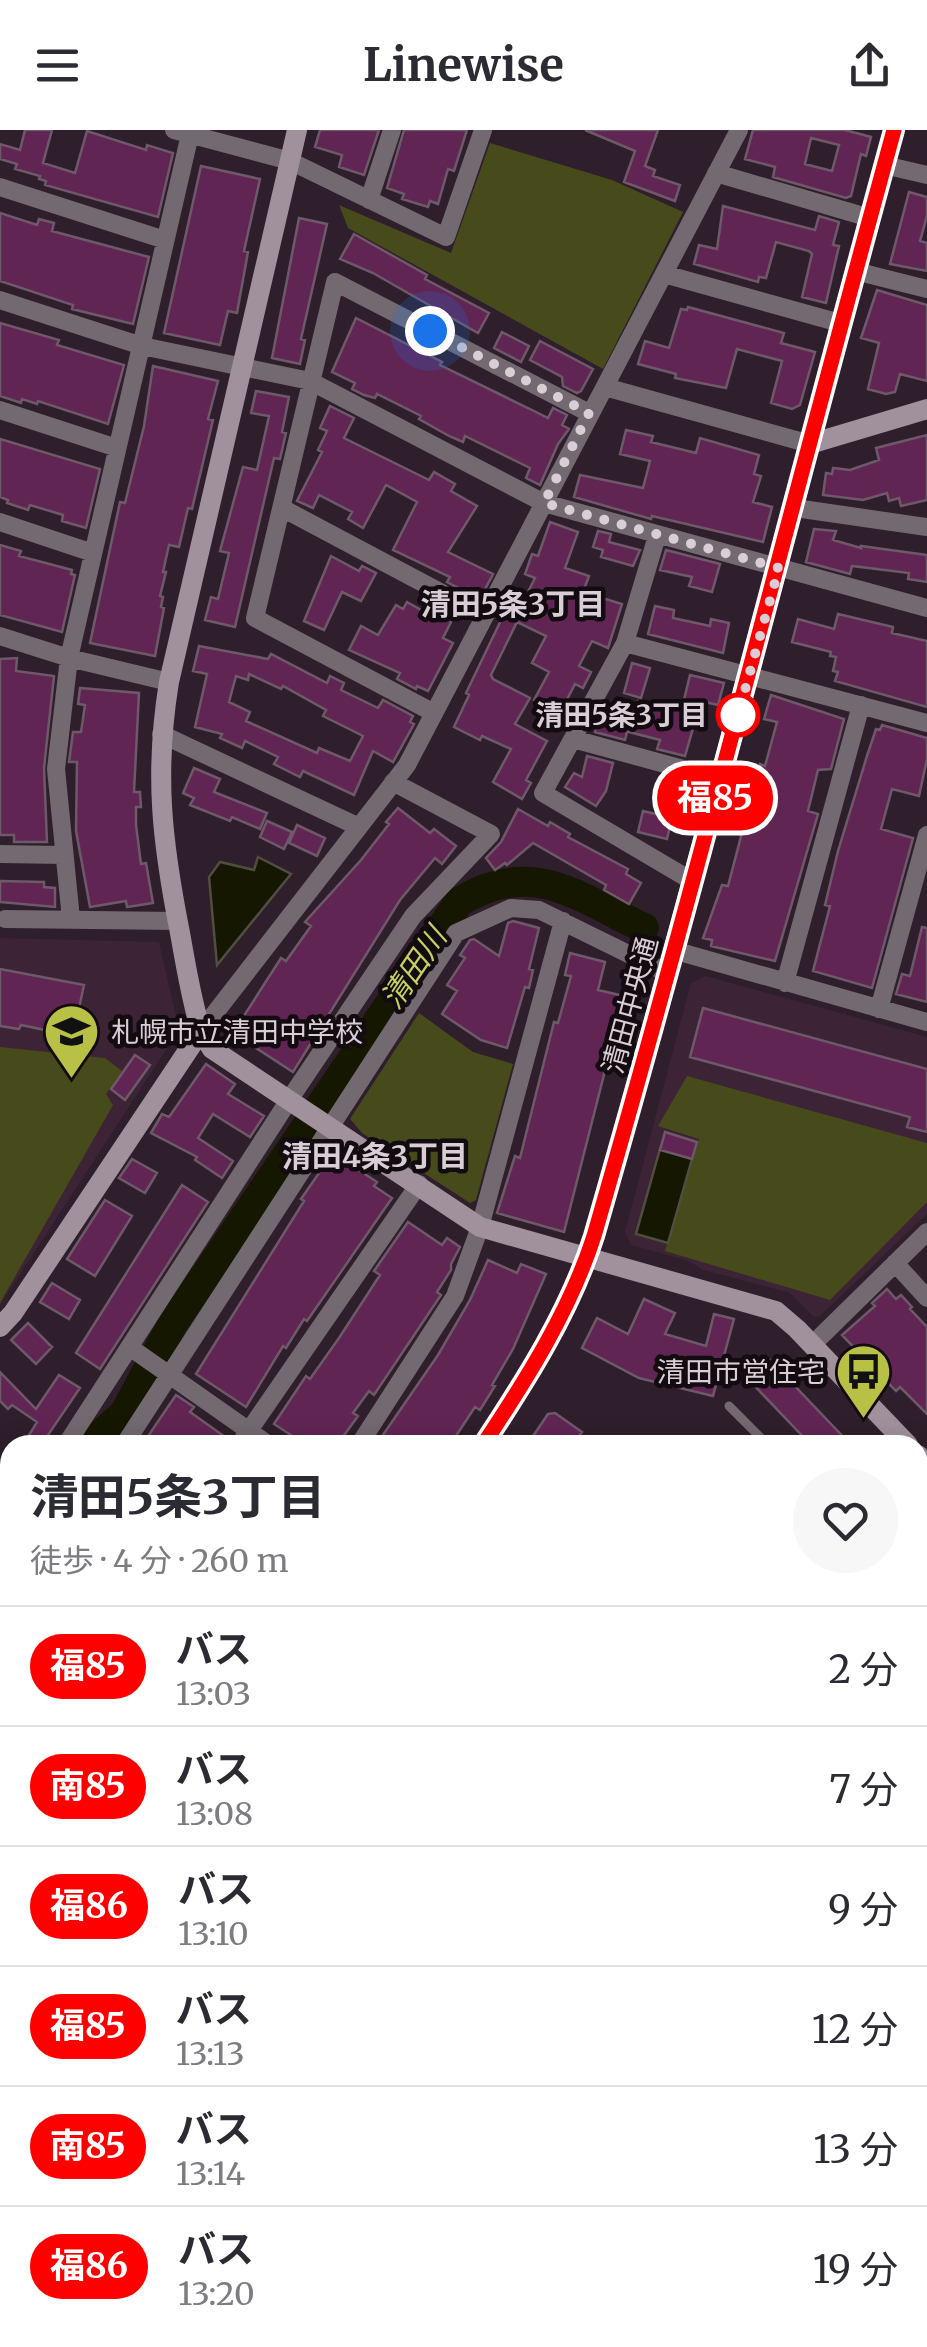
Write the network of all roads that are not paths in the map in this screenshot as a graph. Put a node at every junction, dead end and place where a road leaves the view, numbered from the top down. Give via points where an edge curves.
1 (297, 130) edge
2 (392, 130) edge
3 (482, 130) edge
4 (739, 130) edge
5 (894, 130) edge
6 (185, 132) edge
7 (290, 162) junction
8 (884, 164) junction
9 (716, 173) junction
10 (927, 176) edge
11 (0, 187) edge
12 (369, 200) junction
13 (870, 218) junction
14 (165, 240) junction
15 (855, 271) junction
16 (664, 274) junction
17 (927, 290) edge
18 (0, 300) edge
19 (840, 323) junction
20 (142, 346) junction
21 (242, 368) junction
22 (310, 381) junction
23 (605, 388) junction
24 (927, 408) edge
25 (0, 410) edge
26 (589, 413) junction
27 (810, 444) junction
28 (117, 448) junction
29 (544, 503) junction
30 (282, 508) junction
31 (795, 508) junction
32 (0, 522) edge
33 (927, 527) edge
34 (658, 536) junction
35 (93, 552) junction
36 (779, 568) junction
37 (927, 608) edge
38 (485, 616) junction
39 (0, 636) edge
40 (625, 643) junction
41 (69, 658) junction
42 (749, 676) junction
43 (169, 682) junction
44 (861, 705) junction
45 (434, 713) junction
46 (927, 723) edge
47 (161, 734) junction
48 (573, 739) junction
49 (720, 779) junction
50 (393, 782) junction
51 (359, 826) junction
52 (927, 835) edge
53 (0, 854) edge
54 (62, 855) junction
55 (692, 881) junction
56 (5, 919) dead end
57 (71, 919) junction
58 (562, 921) junction
59 (177, 922) junction
60 (673, 950) junction
61 (667, 973) junction
62 (784, 983) junction
63 (879, 1009) junction
64 (927, 1022) edge
65 (201, 1031) junction
66 (294, 1104) junction
67 (327, 1125) junction
68 (418, 1184) junction
69 (480, 1228) junction
70 (927, 1232) edge
71 (587, 1258) junction
72 (895, 1263) junction
73 (927, 1298) edge
74 (0, 1327) edge
75 (812, 1345) junction
76 (135, 1351) junction
77 (165, 1372) junction
78 (729, 1406) dead end
79 (73, 1435) edge
80 (130, 1435) edge
81 (240, 1435) edge
82 (246, 1435) edge
83 (366, 1435) edge
84 (489, 1435) edge
85 (758, 1435) edge
86 (898, 1435) edge

1 - 7 street
2 - 12 street
3 - 12 street via 446,237
4 - 9 street
5 - 8 street, 清田中央通
6 - 7 street
6 - 14 street
7 - 12 street
7 - 21 street
8 - 10 street
8 - 13 street, 清田中央通
9 - 13 street
9 - 16 street
11 - 14 street
13 - 15 street, 清田中央通
14 - 20 street
15 - 17 street
15 - 19 street, 清田中央通
16 - 19 street
16 - 23 street
18 - 20 street
19 - 27 street, 清田中央通
20 - 21 street
20 - 28 street
21 - 22 street
21 - 43 street
22 - 26 street via 336,282
22 - 29 street
22 - 30 street
23 - 26 street
23 - 27 street
24 - 27 street
25 - 28 street
26 - 29 street
27 - 31 street, 清田中央通
28 - 35 street
29 - 34 street
29 - 38 street
30 - 38 street
30 - 45 street via 255,618
31 - 33 street
31 - 36 street, 清田中央通
32 - 35 street
34 - 36 street
34 - 40 street
35 - 41 street
36 - 37 street
36 - 42 street, 清田中央通
38 - 45 street
39 - 41 street
40 - 42 street
40 - 48 street
41 - 43 street
41 - 54 street via 56,769
42 - 44 street
42 - 49 street, 清田中央通
43 - 47 street
44 - 46 street
44 - 62 street
45 - 50 street
47 - 51 street
47 - 59 street via 161,816
48 - 49 street
48 - 55 street via 544,793
49 - 55 street, 清田中央通
50 - 51 street
50 - 66 street via 490,834 413,916
51 - 65 street
52 - 63 street
53 - 54 street
54 - 57 street
55 - 60 street, 清田中央通
56 - 57 street
57 - 59 street
58 - 61 street
58 - 67 street via 511,908 456,934
58 - 69 street
59 - 65 street
60 - 61 street, 清田中央通
60 - 62 street
61 - 71 street, 清田中央通
62 - 63 street
63 - 64 street
65 - 66 street via 212,1049
65 - 74 street
66 - 67 street
66 - 76 street
67 - 68 street
67 - 77 street
68 - 69 street
68 - 82 street
69 - 71 street
69 - 83 street via 456,1296
70 - 72 street
71 - 75 street via 776,1312
71 - 84 street, 清田中央通 via 539,1358
72 - 73 street
72 - 75 street
75 - 86 street
76 - 77 street
76 - 79 street
77 - 80 street
77 - 81 street
78 - 85 lane

